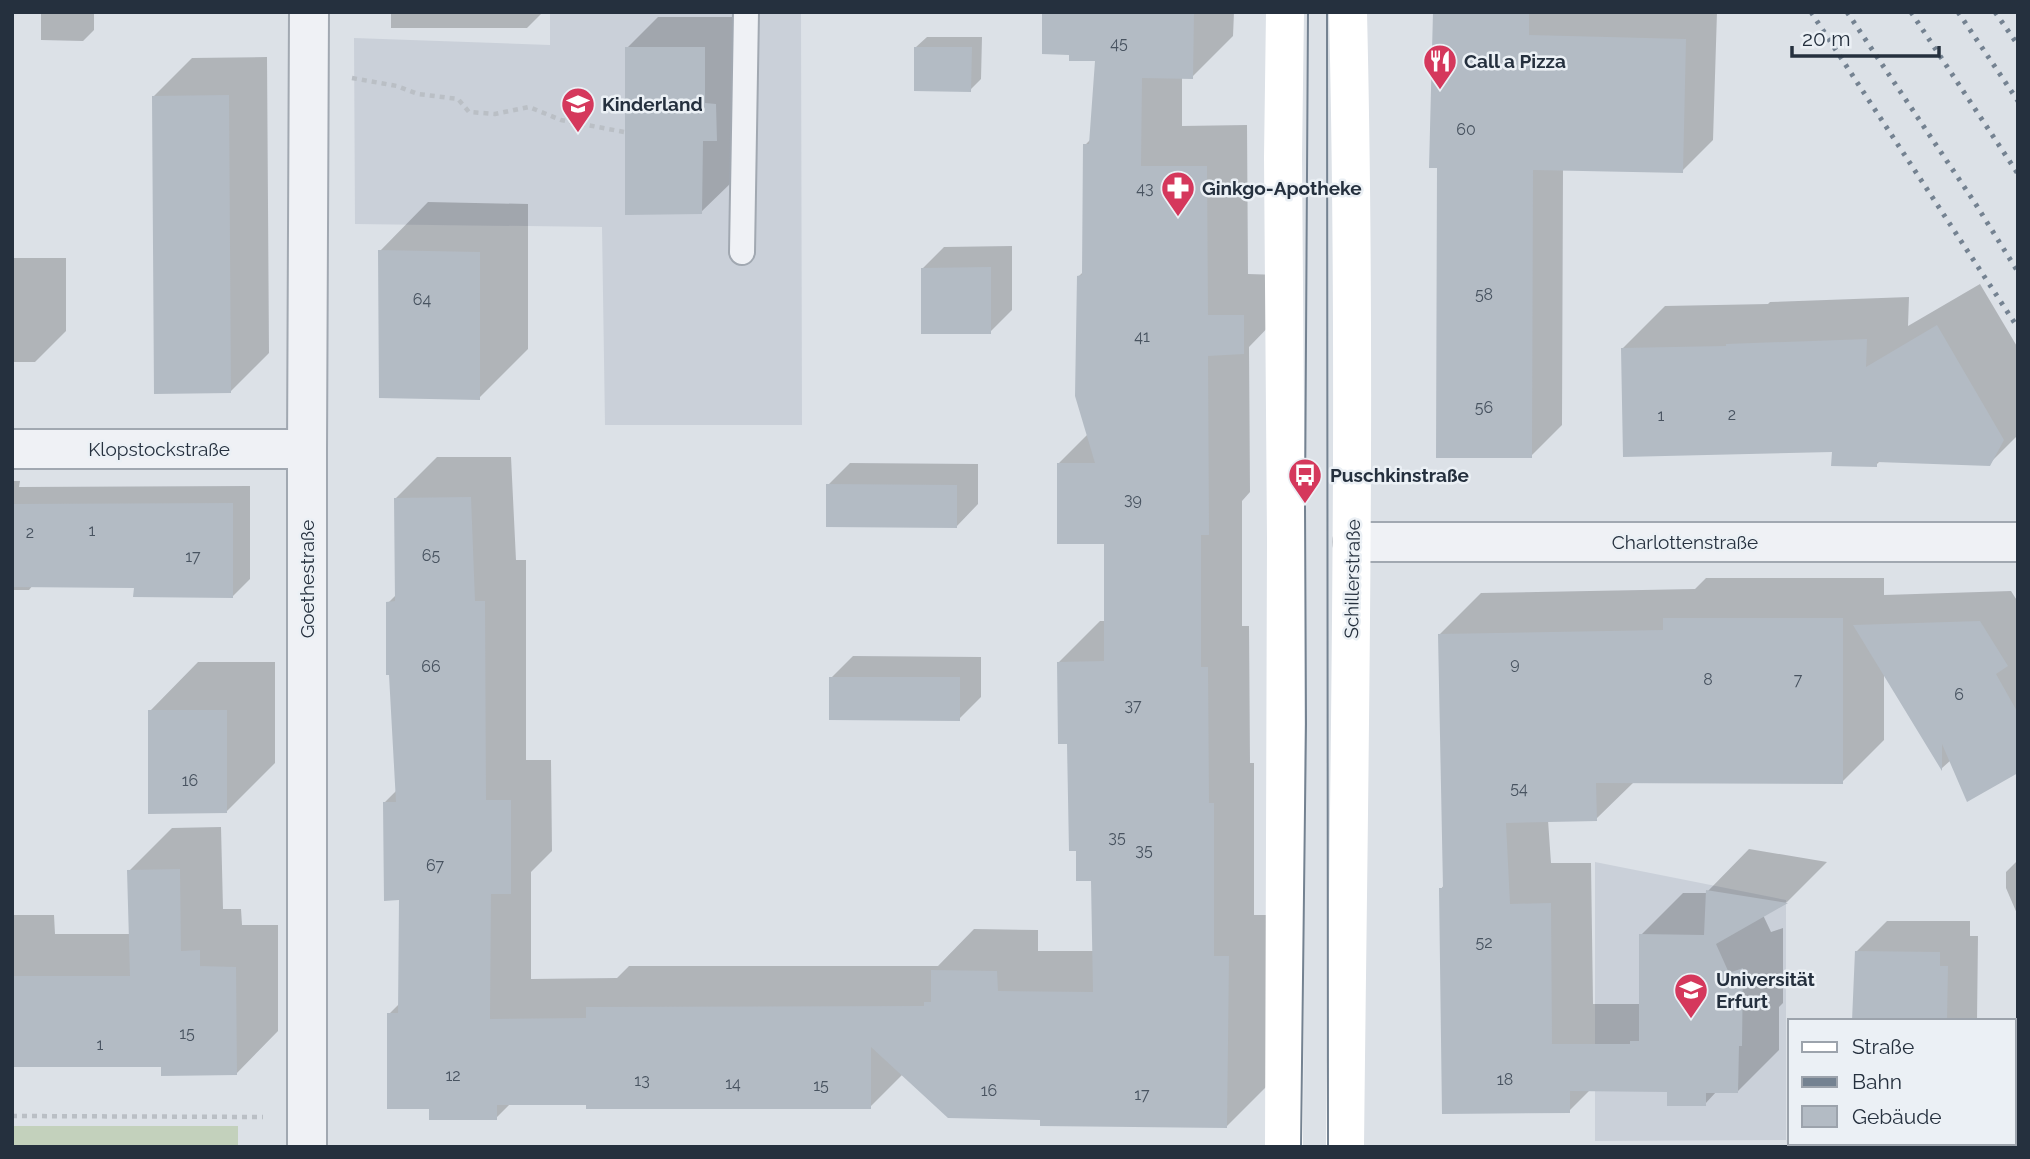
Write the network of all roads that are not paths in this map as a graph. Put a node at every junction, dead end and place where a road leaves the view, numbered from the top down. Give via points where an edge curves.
1 (309, 12) edge
2 (746, 12) edge
3 (1285, 12) edge
4 (1348, 12) edge
5 (742, 252) dead end
6 (12, 449) edge
7 (307, 449) junction
8 (1353, 542) junction
9 (2018, 542) edge
10 (307, 1132) edge
11 (1284, 1147) edge
12 (1345, 1147) edge

1 - 7 street, Goethestraße
2 - 5 lane
3 - 11 main road
4 - 8 main road, Schillerstraße
6 - 7 street, Klopstockstraße
7 - 10 street, Goethestraße
8 - 9 street, Charlottenstraße
8 - 12 main road, Schillerstraße

